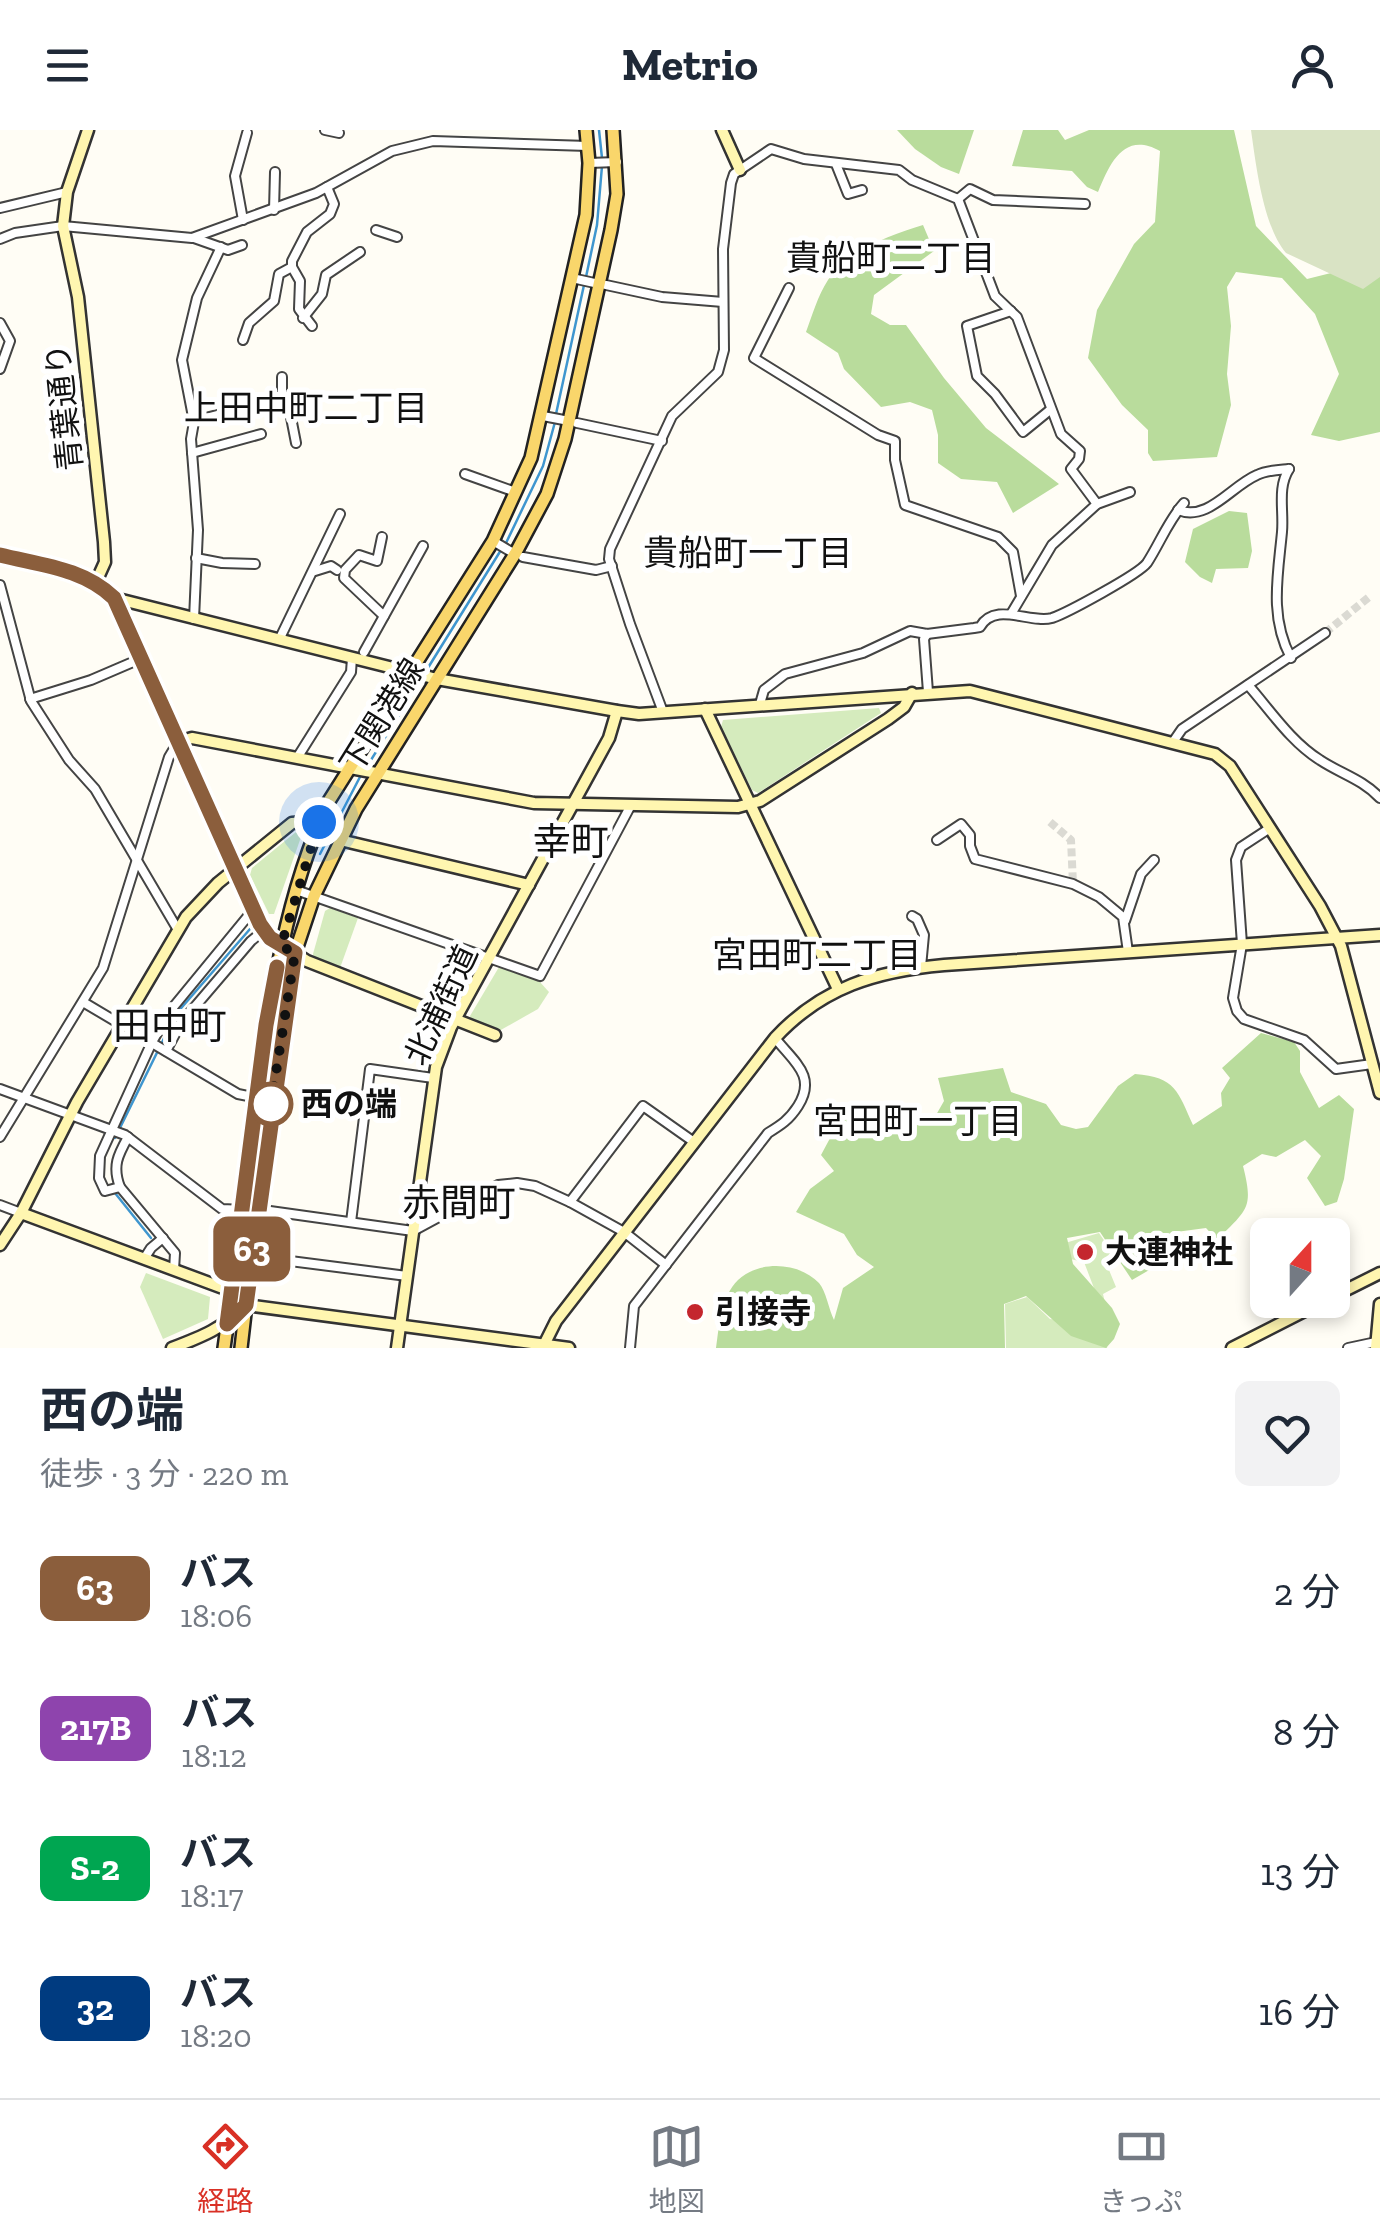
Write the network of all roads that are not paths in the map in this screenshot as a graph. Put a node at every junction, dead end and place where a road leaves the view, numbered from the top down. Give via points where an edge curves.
1 (88, 130) edge
2 (324, 130) edge
3 (586, 130) edge
4 (613, 130) edge
5 (722, 130) edge
6 (339, 133) dead end
7 (246, 134) dead end
8 (588, 146) junction
9 (612, 162) junction
10 (592, 163) junction
11 (836, 164) junction
12 (740, 170) junction
13 (275, 172) dead end
14 (327, 188) junction
15 (862, 190) dead end
16 (67, 192) junction
17 (958, 199) junction
18 (1085, 204) dead end
19 (0, 208) edge
20 (274, 210) junction
21 (243, 220) junction
22 (63, 226) junction
23 (376, 230) dead end
24 (397, 237) dead end
25 (192, 238) junction
26 (0, 239) edge
27 (242, 245) dead end
28 (221, 248) junction
29 (360, 252) dead end
30 (292, 267) junction
31 (575, 278) junction
32 (599, 284) junction
33 (790, 288) dead end
34 (723, 302) junction
35 (1012, 311) junction
36 (303, 318) junction
37 (0, 323) edge
38 (312, 326) dead end
39 (242, 340) dead end
40 (0, 369) edge
41 (282, 376) dead end
42 (282, 398) junction
43 (1050, 410) junction
44 (545, 416) junction
45 (194, 421) junction
46 (569, 421) junction
47 (261, 434) dead end
48 (662, 441) junction
49 (296, 443) dead end
50 (192, 453) junction
51 (465, 474) dead end
52 (510, 490) dead end
53 (1130, 492) dead end
54 (1096, 504) junction
55 (340, 514) dead end
56 (382, 537) dead end
57 (496, 543) junction
58 (423, 546) dead end
59 (515, 554) junction
60 (0, 556) edge
61 (196, 558) junction
62 (255, 564) dead end
63 (612, 566) junction
64 (315, 570) junction
65 (336, 570) dead end
66 (96, 582) junction
67 (0, 585) edge
68 (1022, 596) junction
69 (114, 598) junction
70 (1011, 614) junction
71 (384, 616) junction
72 (194, 619) junction
73 (1325, 633) tunnel mouth
74 (926, 634) junction
75 (279, 640) junction
76 (364, 652) dead end
77 (352, 658) junction
78 (1291, 658) junction
79 (140, 659) junction
80 (423, 676) junction
81 (1248, 686) junction
82 (928, 692) junction
83 (912, 694) junction
84 (30, 699) junction
85 (760, 704) junction
86 (704, 709) junction
87 (617, 711) junction
88 (664, 712) junction
89 (178, 742) junction
90 (1173, 742) junction
91 (297, 758) junction
92 (353, 768) junction
93 (375, 773) junction
94 (1380, 798) edge
95 (574, 804) junction
96 (631, 805) junction
97 (750, 806) junction
98 (319, 822) junction
99 (1270, 828) junction
100 (340, 840) junction
101 (937, 840) dead end
102 (1154, 860) dead end
103 (136, 862) junction
104 (235, 870) junction
105 (529, 885) junction
106 (296, 890) junction
107 (314, 896) junction
108 (253, 910) junction
109 (912, 916) dead end
110 (1125, 921) junction
111 (178, 930) junction
112 (263, 930) junction
113 (1380, 935) edge
114 (1337, 938) junction
115 (1242, 944) junction
116 (281, 946) junction
117 (1128, 952) junction
118 (295, 953) junction
119 (490, 958) junction
120 (921, 967) junction
121 (838, 989) junction
122 (83, 1002) junction
123 (456, 1020) junction
124 (122, 1025) junction
125 (495, 1036) dead end
126 (775, 1038) junction
127 (153, 1043) junction
128 (165, 1050) junction
129 (1375, 1068) edge
130 (433, 1078) junction
131 (0, 1089) edge
132 (1380, 1094) edge
133 (26, 1098) junction
134 (258, 1100) junction
135 (272, 1101) junction
136 (73, 1115) junction
137 (113, 1129) junction
138 (126, 1136) junction
139 (0, 1138) edge
140 (694, 1142) junction
141 (120, 1186) junction
142 (570, 1202) junction
143 (0, 1205) edge
144 (242, 1210) junction
145 (256, 1210) junction
146 (21, 1212) junction
147 (350, 1222) junction
148 (413, 1231) junction
149 (624, 1232) junction
150 (163, 1238) junction
151 (0, 1245) edge
152 (251, 1256) junction
153 (144, 1259) junction
154 (666, 1264) junction
155 (174, 1270) junction
156 (1380, 1272) edge
157 (407, 1276) junction
158 (1350, 1287) edge
159 (231, 1291) junction
160 (1380, 1304) edge
161 (246, 1305) junction
162 (1290, 1318) edge
163 (227, 1324) junction
164 (400, 1326) junction
165 (524, 1345) edge
166 (544, 1345) junction
167 (1376, 1345) edge
168 (172, 1348) edge
169 (224, 1348) edge
170 (241, 1348) edge
171 (397, 1348) edge
172 (568, 1348) edge
173 (630, 1348) edge
174 (1232, 1348) edge
175 (1348, 1348) edge

1 - 16 street, 青葉通り
2 - 6 street
3 - 8 main road, 下関港線
4 - 9 main road, 下関港線
5 - 12 street
7 - 21 street via 235,176
8 - 10 main road, 下関港線
8 - 14 street via 433,141 392,150
9 - 10 street
9 - 32 main road, 下関港線 via 617,194
10 - 31 main road, 下関港線
11 - 12 street via 771,148
11 - 15 street via 848,194
11 - 17 street via 899,170
12 - 34 street via 728,200
13 - 20 street
14 - 20 street
14 - 30 street via 334,204 330,214 307,232
16 - 19 street
16 - 22 street, 青葉通り
17 - 18 street via 970,189 993,200
17 - 35 street via 995,296
20 - 21 street
21 - 25 street
22 - 25 street
22 - 26 street
22 - 66 street, 青葉通り via 78,297 104,542
23 - 24 street
25 - 28 street
27 - 28 street
28 - 45 street via 197,298 182,354
29 - 36 street via 326,274 322,294
30 - 36 street
30 - 39 street via 278,274 274,301
31 - 32 street
31 - 44 main road, 下関港線
32 - 34 street
32 - 46 main road, 下関港線
33 - 68 street via 754,358 895,442 906,504 998,537 1013,552
34 - 48 street via 718,372 677,409
35 - 43 street
35 - 43 street via 968,326 976,372 1022,432
36 - 38 street
37 - 40 street via 10,341
41 - 42 street
42 - 45 street
42 - 49 street via 287,397
43 - 54 street via 1066,442 1080,451 1072,469
44 - 46 street
44 - 57 main road, 下関港線
45 - 50 street
46 - 48 street
46 - 59 main road, 下関港線 via 546,494
47 - 50 street
48 - 63 street via 614,537
50 - 61 street
51 - 52 street
53 - 54 street
54 - 68 street via 1052,545
55 - 64 street
56 - 71 street via 376,561 359,555 344,578
57 - 59 street
57 - 80 main road, 下関港線
58 - 71 street
59 - 63 street via 596,570
59 - 80 main road, 下関港線
60 - 66 street
61 - 62 street
61 - 72 street
63 - 88 street
64 - 65 street
64 - 75 street
66 - 69 street
67 - 84 street
68 - 70 street
69 - 72 street
69 - 79 street
70 - 74 street via 974,628
70 - 78 street via 1039,621 1058,616 1144,566 1181,507 1185,513 1202,511 1261,472 1290,469 1280,499 1276,587 1281,635
71 - 76 street
72 - 75 street
73 - 78 street
74 - 82 street
74 - 85 street via 910,632 785,674 764,690
75 - 77 street
77 - 80 street
77 - 91 street via 351,672
78 - 81 street
79 - 84 street
79 - 89 street
80 - 87 street
80 - 92 main road, 下関港線
80 - 93 main road, 下関港線
81 - 90 street via 1182,729
81 - 94 street via 1302,746
82 - 83 street
82 - 90 street via 986,694
83 - 85 street
83 - 97 street via 888,719
84 - 103 street
85 - 86 street
86 - 88 street
86 - 97 street
87 - 88 street
87 - 95 street, 北浦街道
89 - 91 street via 192,738
89 - 103 street
89 - 104 street
90 - 99 street via 1223,758
91 - 92 street
92 - 93 street
92 - 98 main road, 下関港線
93 - 95 street via 534,803
93 - 100 main road, 下関港線
95 - 96 street
95 - 105 street, 北浦街道
96 - 97 street
96 - 119 street via 540,976
97 - 121 street
98 - 104 street via 292,824
98 - 106 main road, 下関港線
99 - 114 street
99 - 115 street via 1238,850
100 - 105 street
100 - 107 main road, 下関港線
101 - 110 street via 960,824 975,859 1083,888
102 - 110 street via 1141,874
103 - 111 street
103 - 122 street via 106,960
104 - 108 street
104 - 111 street
105 - 119 street, 北浦街道
106 - 107 street
106 - 116 main road, 下関港線
107 - 118 main road, 下関港線
107 - 119 street
108 - 112 street
108 - 127 street via 170,1011
109 - 120 street via 924,935
110 - 117 street
111 - 124 street
112 - 116 street
112 - 128 street
113 - 114 street
114 - 115 street
114 - 129 street
115 - 117 street
115 - 129 street via 1233,998 1240,1017 1304,1040 1336,1069
116 - 118 street
116 - 134 main road, 下関港線
117 - 120 street
118 - 123 street
118 - 135 main road, 下関港線
119 - 123 street, 北浦街道
120 - 121 street via 886,971
121 - 126 street
122 - 124 street
122 - 133 street
123 - 125 street
123 - 130 street, 北浦街道
124 - 127 street
124 - 136 street
126 - 140 street
126 - 154 street via 806,1080 806,1093
127 - 128 street
127 - 137 street
128 - 134 street
129 - 132 street
130 - 147 street via 370,1069
130 - 148 street, 北浦街道
131 - 133 street
133 - 136 street
133 - 139 street
134 - 135 street
134 - 144 main road, 下関港線
135 - 145 main road, 下関港線
136 - 137 street
136 - 146 street
137 - 138 street
137 - 141 street via 99,1178 104,1191
138 - 141 street via 115,1164
138 - 144 street via 222,1209
140 - 142 street via 643,1106
140 - 149 street
141 - 150 street
142 - 148 street via 536,1186 498,1185
142 - 149 street
143 - 146 street
144 - 145 street
144 - 159 main road, 下関港線
145 - 147 street
145 - 152 main road, 下関港線
146 - 151 street
146 - 153 street
147 - 148 street
148 - 157 street, 北浦街道
149 - 154 street
149 - 166 street
150 - 153 street
150 - 155 street via 177,1257
152 - 157 street
152 - 161 main road, 下関港線
153 - 155 street
154 - 173 street via 634,1306
155 - 159 street
156 - 158 street
157 - 164 street, 北浦街道
159 - 161 street
159 - 163 main road, 下関港線
160 - 167 street
161 - 163 street
161 - 164 street
161 - 170 main road, 下関港線
162 - 174 street
163 - 168 street
163 - 169 main road, 下関港線
164 - 165 street
164 - 171 street, 北浦街道
165 - 166 street
166 - 172 street
167 - 175 street

